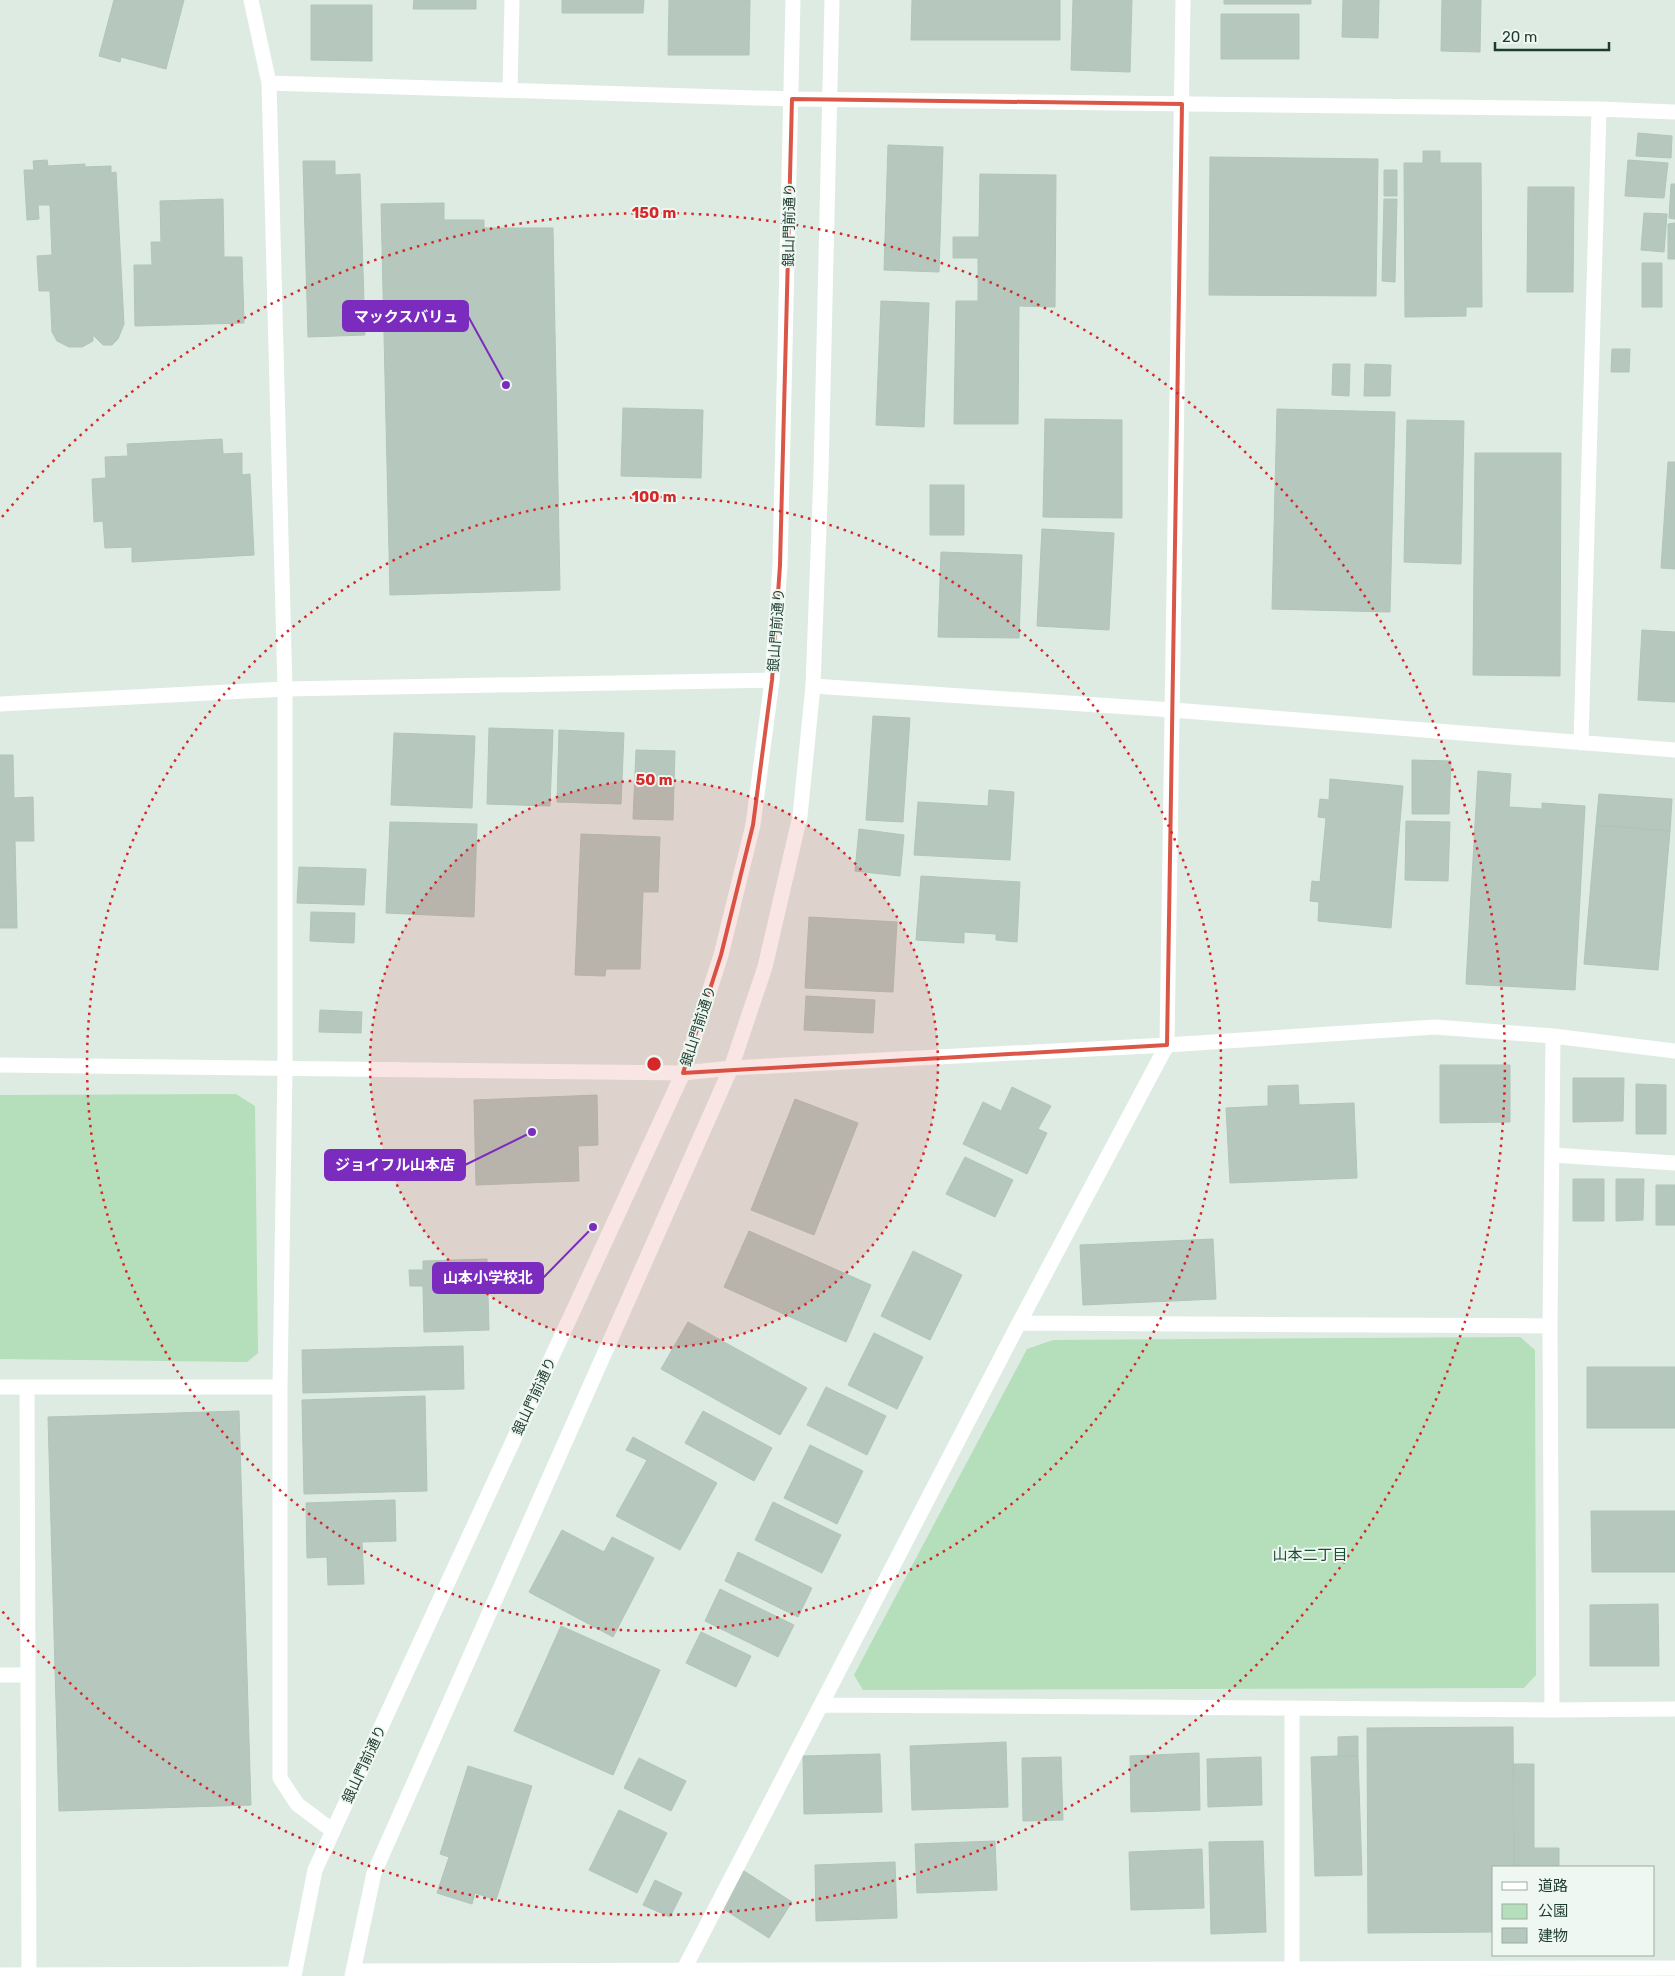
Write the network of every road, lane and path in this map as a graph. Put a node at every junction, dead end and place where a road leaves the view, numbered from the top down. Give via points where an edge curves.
1 (250, 0) edge
2 (512, 0) edge
3 (793, 0) edge
4 (832, 0) edge
5 (1183, 0) edge
6 (269, 83) junction
7 (510, 89) junction
8 (830, 98) junction
9 (792, 99) junction
10 (1182, 104) junction
11 (1599, 109) junction
12 (1675, 112) edge
13 (772, 680) junction
14 (813, 686) junction
15 (285, 689) junction
16 (0, 704) edge
17 (1173, 710) junction
18 (1581, 743) junction
19 (1675, 750) edge
20 (1553, 1036) junction
21 (1167, 1045) junction
22 (1675, 1051) edge
23 (0, 1065) edge
24 (285, 1068) junction
25 (731, 1068) junction
26 (683, 1073) junction
27 (1552, 1155) junction
28 (1675, 1164) edge
29 (1019, 1323) junction
30 (1550, 1326) junction
31 (0, 1387) edge
32 (27, 1387) junction
33 (280, 1387) junction
34 (0, 1675) edge
35 (28, 1675) junction
36 (821, 1705) junction
37 (1292, 1708) junction
38 (1675, 1709) edge
39 (1552, 1710) junction
40 (333, 1831) junction
41 (1675, 1968) edge
42 (1292, 1970) junction
43 (683, 1973) edge
44 (1529, 1973) edge
45 (0, 1974) edge
46 (353, 1974) edge
47 (30, 1975) edge
48 (294, 1975) edge

1 - 6 street
2 - 7 street
3 - 9 street, 銀山門前通り
4 - 8 street
5 - 10 street
6 - 7 street
6 - 15 street
7 - 9 street
8 - 9 street
8 - 10 street
8 - 14 street
9 - 13 street, 銀山門前通り via 780,565
10 - 11 street
10 - 17 street
11 - 12 street
11 - 18 street
13 - 15 street
13 - 26 street, 銀山門前通り via 753,825 720,955
14 - 17 street
14 - 25 street via 800,816 765,967
15 - 16 street
15 - 24 street
17 - 18 street
17 - 21 street
18 - 19 street
20 - 21 street via 1435,1027
20 - 22 street
20 - 27 street
21 - 25 street
21 - 29 street
23 - 24 street
24 - 26 street
24 - 33 street
25 - 26 street
25 - 46 street via 374,1873
26 - 40 street, 銀山門前通り
27 - 28 street
27 - 30 street
29 - 30 street
29 - 36 street
30 - 39 street
31 - 32 street
32 - 33 street
32 - 35 street
33 - 40 street via 280,1778 297,1804
34 - 35 street
35 - 47 street
36 - 37 street
36 - 43 street
37 - 39 street
37 - 42 street
38 - 39 street
40 - 48 street, 銀山門前通り via 315,1870
41 - 44 street
42 - 43 street
42 - 44 street
43 - 46 street
45 - 47 street
47 - 48 street

